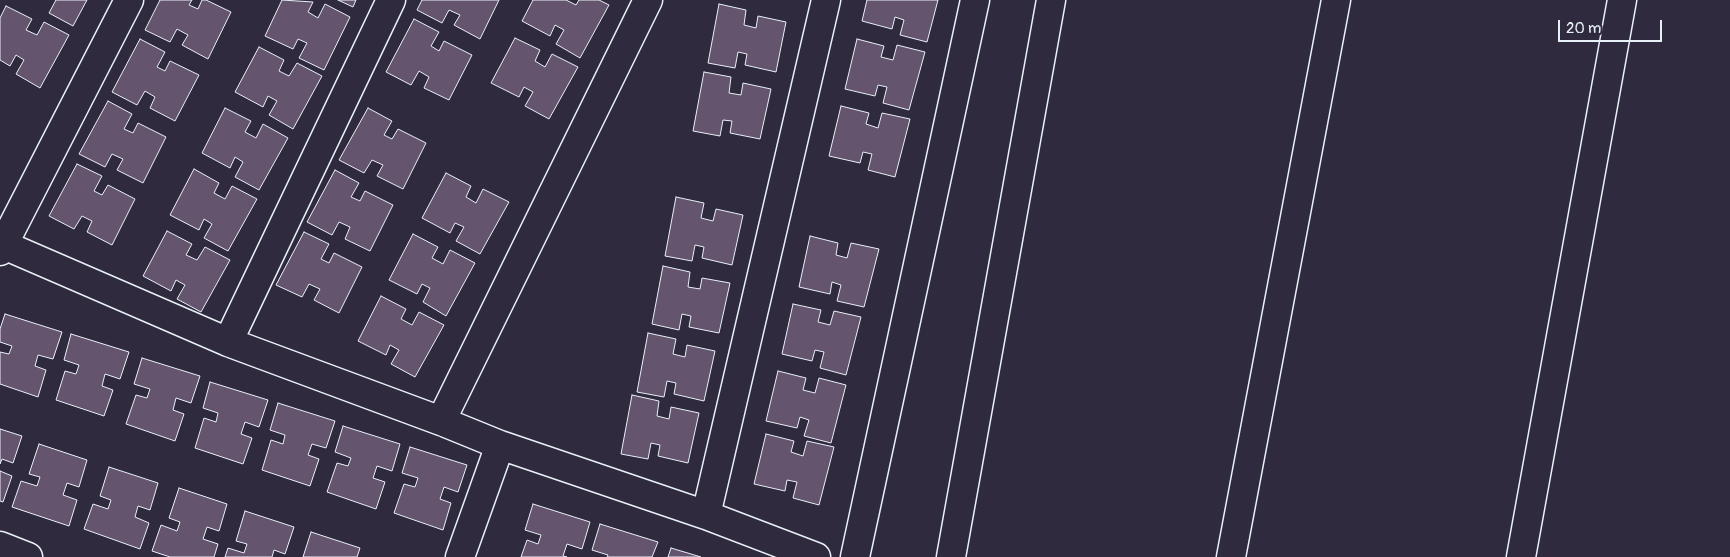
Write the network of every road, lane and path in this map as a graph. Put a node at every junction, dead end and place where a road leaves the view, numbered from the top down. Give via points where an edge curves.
1 (129, 0) edge
2 (391, 0) edge
3 (648, 0) edge
4 (826, 0) edge
5 (976, 0) edge
6 (1051, 0) edge
7 (1336, 0) edge
8 (1622, 0) edge
9 (2, 248) edge
10 (228, 342) junction
11 (441, 421) junction
12 (500, 446) junction
13 (706, 515) junction
14 (0, 546) edge
15 (28, 557) edge
16 (460, 557) edge
17 (816, 557) edge
18 (855, 557) edge
19 (951, 557) edge
20 (1231, 557) edge
21 (1521, 557) edge

1 - 9 street
2 - 10 street
3 - 11 street
4 - 13 street
5 - 18 street
6 - 19 street
7 - 20 street
8 - 21 street
9 - 10 street
10 - 11 street
11 - 12 street
12 - 13 street
12 - 16 street
13 - 17 street
14 - 15 street

